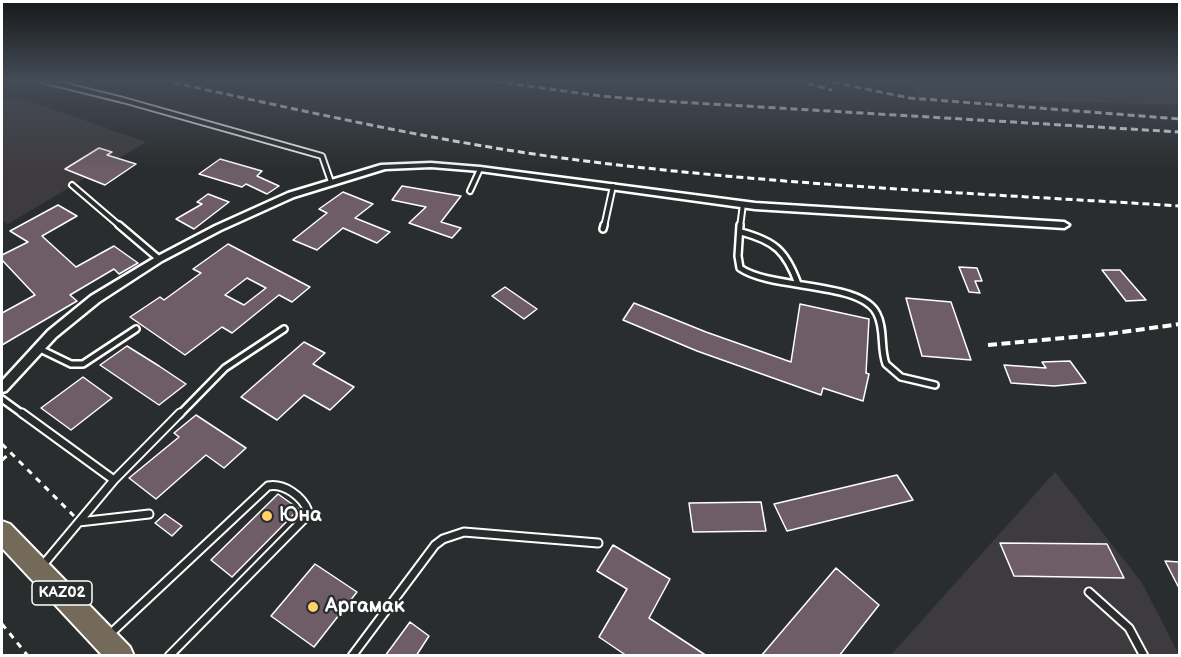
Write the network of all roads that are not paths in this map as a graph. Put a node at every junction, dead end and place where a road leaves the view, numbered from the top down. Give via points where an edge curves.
1 (161, 111) edge
2 (480, 169) junction
3 (331, 182) junction
4 (72, 185) dead end
5 (613, 186) junction
6 (470, 191) dead end
7 (743, 204) junction
8 (1064, 225) dead end
9 (603, 229) dead end
10 (741, 232) junction
11 (159, 259) junction
12 (798, 284) junction
13 (136, 329) dead end
14 (284, 329) dead end
15 (37, 348) junction
16 (935, 385) dead end
17 (2, 388) edge
18 (2, 399) edge
19 (114, 480) junction
20 (149, 514) dead end
21 (79, 522) junction
22 (2, 532) edge
23 (598, 543) dead end
24 (39, 570) junction
25 (1089, 592) dead end
26 (114, 647) edge
27 (169, 656) edge
28 (352, 656) edge
29 (1144, 656) edge

1 - 3 lane via 322,156
2 - 3 street via 403,165
2 - 5 street
2 - 6 lane
3 - 11 street via 238,218
4 - 11 lane
5 - 7 street
5 - 9 lane
7 - 8 street via 862,215
7 - 10 lane
10 - 12 lane via 765,239 783,252
10 - 12 lane via 738,263 744,272
11 - 15 street via 95,299
12 - 16 lane via 850,294 873,305 882,327 883,360 887,367 899,376
13 - 15 lane via 83,364 71,364
14 - 19 lane via 225,368
15 - 17 street
18 - 19 lane
19 - 21 lane
20 - 21 lane
21 - 24 lane
22 - 24 highway, KАZ02
23 - 28 lane via 464,532 443,539
24 - 26 highway, KАZ02
25 - 29 lane via 1129,628
26 - 27 lane via 268,486 280,485 306,504 304,519

